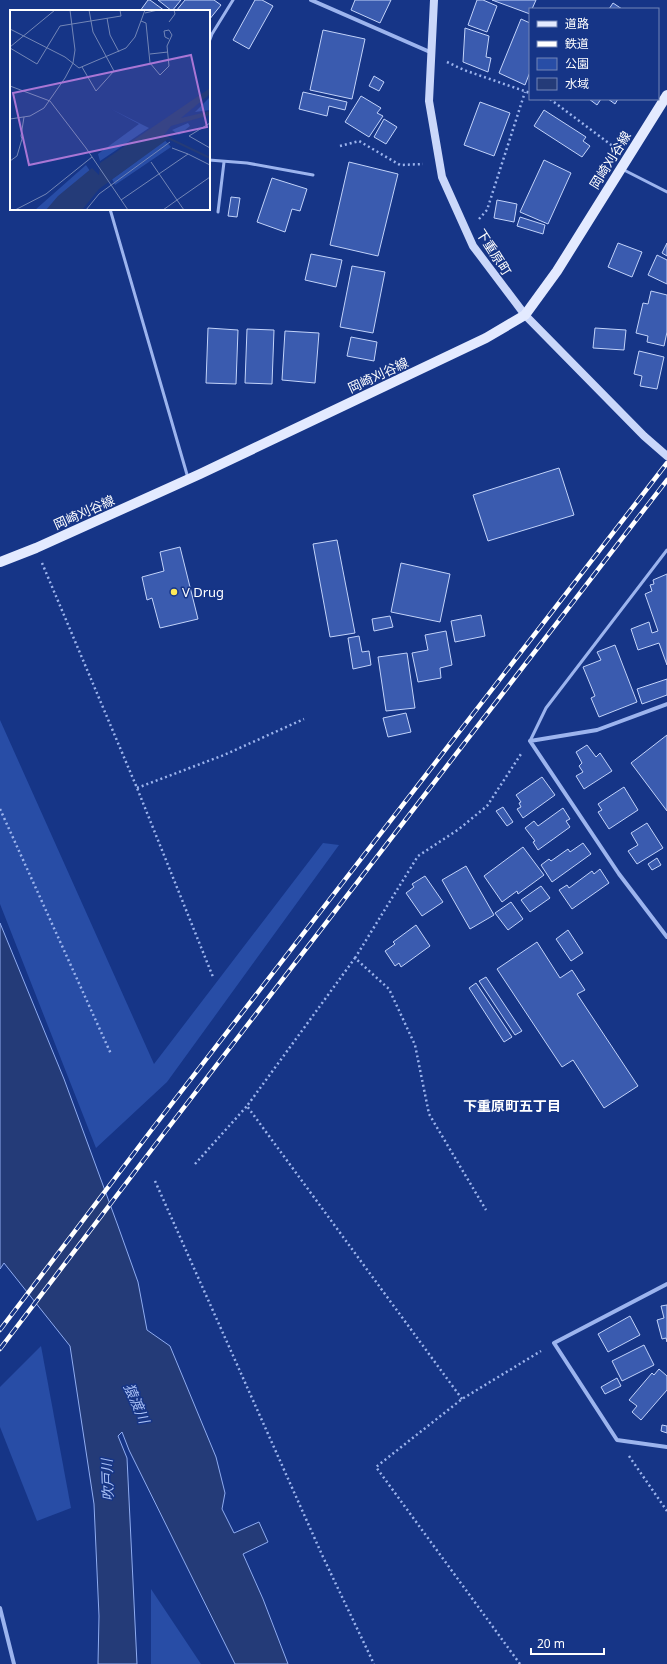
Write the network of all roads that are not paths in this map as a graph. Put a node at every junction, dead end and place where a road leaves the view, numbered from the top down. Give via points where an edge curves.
1 (233, 0) edge
2 (311, 0) edge
3 (434, 0) edge
4 (210, 39) edge
5 (430, 53) junction
6 (667, 95) edge
7 (210, 160) edge
8 (224, 162) junction
9 (620, 168) junction
10 (313, 175) dead end
11 (667, 192) edge
12 (110, 210) edge
13 (218, 212) dead end
14 (525, 315) junction
15 (667, 456) edge
16 (188, 479) junction
17 (667, 550) edge
18 (0, 562) edge
19 (667, 704) edge
20 (530, 741) junction
21 (667, 937) edge
22 (667, 1284) edge
23 (667, 1447) edge
24 (0, 1608) edge
25 (14, 1664) edge

1 - 4 lane
2 - 5 street
3 - 5 street, 下重原町
5 - 14 street, 下重原町 via 428,101 442,177 473,246
6 - 9 main road, 岡崎刈谷線
7 - 8 lane
8 - 10 lane via 247,163
8 - 13 lane
9 - 11 lane
9 - 14 main road, 岡崎刈谷線 via 557,271
12 - 16 lane
14 - 15 street, 下重原町 via 644,436
14 - 16 main road, 岡崎刈谷線 via 486,338
16 - 18 main road, 岡崎刈谷線
17 - 20 lane via 546,708
19 - 20 street via 597,730
20 - 21 street via 619,874
22 - 23 street via 554,1343 617,1440
24 - 25 street

